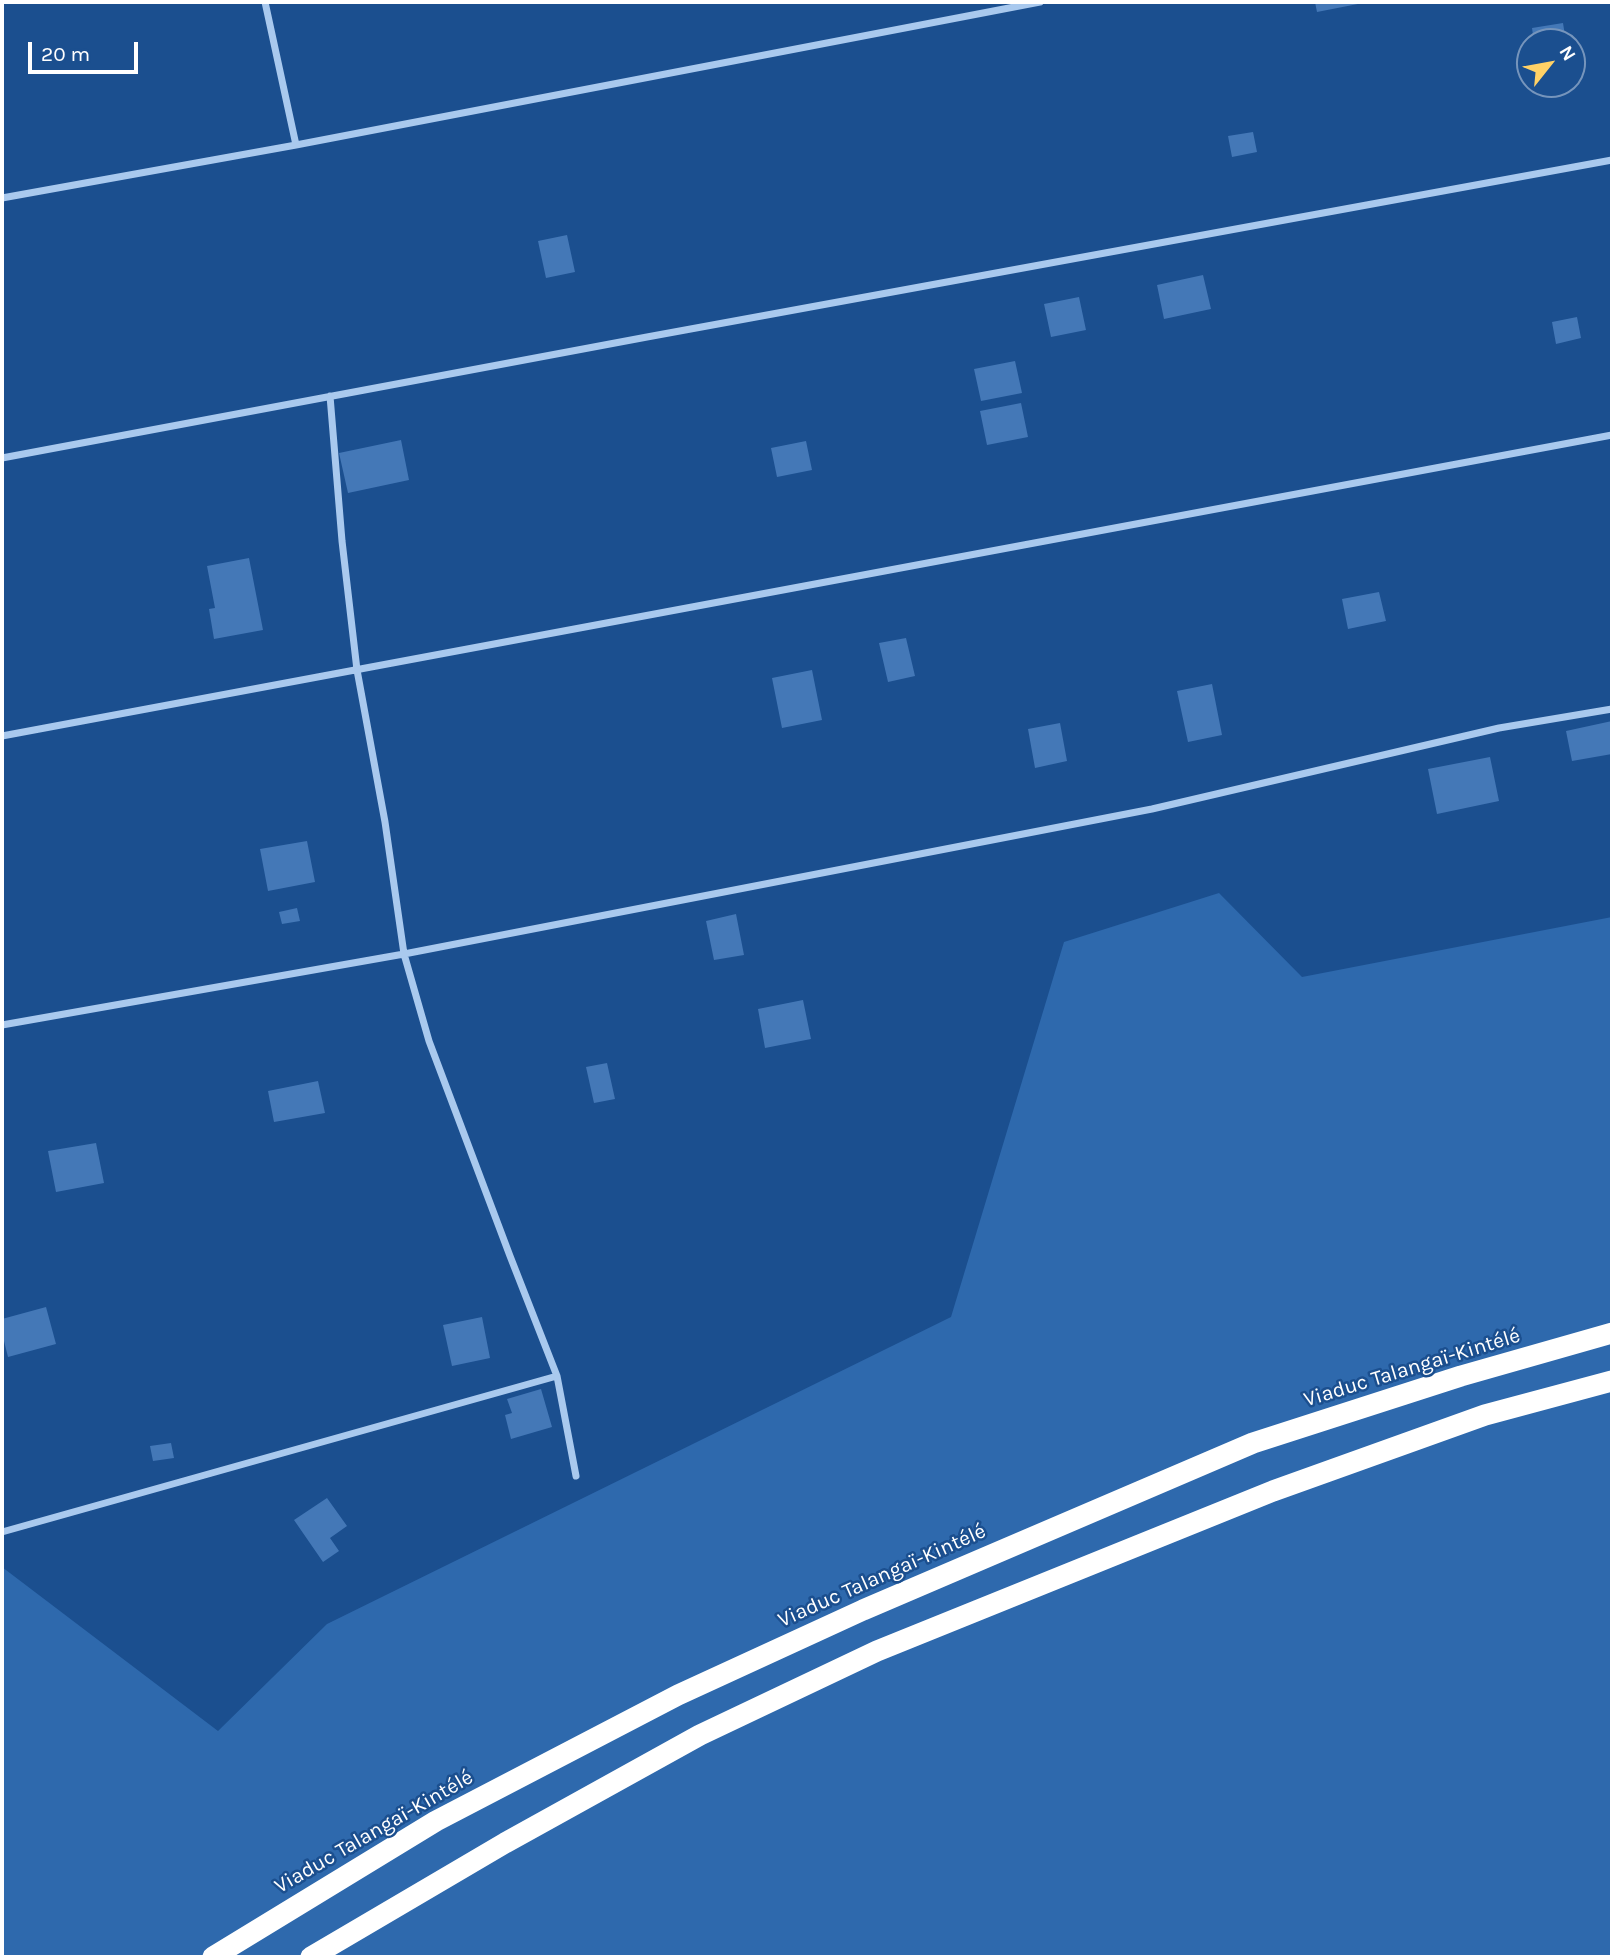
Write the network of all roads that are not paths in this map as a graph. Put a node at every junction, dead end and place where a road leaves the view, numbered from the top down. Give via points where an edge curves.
1 (265, 2) edge
2 (1040, 2) edge
3 (296, 145) junction
4 (1612, 160) edge
5 (2, 198) edge
6 (330, 396) junction
7 (1612, 435) edge
8 (2, 458) edge
9 (357, 670) junction
10 (1612, 709) edge
11 (2, 736) edge
12 (404, 954) junction
13 (2, 1025) edge
14 (1612, 1333) edge
15 (557, 1376) junction
16 (1612, 1381) edge
17 (576, 1476) dead end
18 (2, 1532) edge
19 (213, 1957) edge
20 (311, 1957) edge

1 - 3 street
2 - 3 street
3 - 5 street
4 - 6 street
6 - 8 street
6 - 9 street
7 - 9 street
9 - 11 street
9 - 12 street
10 - 12 street via 1499,728 1152,809
12 - 13 street
12 - 15 street via 429,1041
14 - 19 highway, Viaduc Talangaï-Kintélé via 1254,1443 863,1609 678,1695 436,1821
15 - 17 street
15 - 18 street
16 - 20 highway via 1485,1415 1273,1491 877,1651 699,1735

